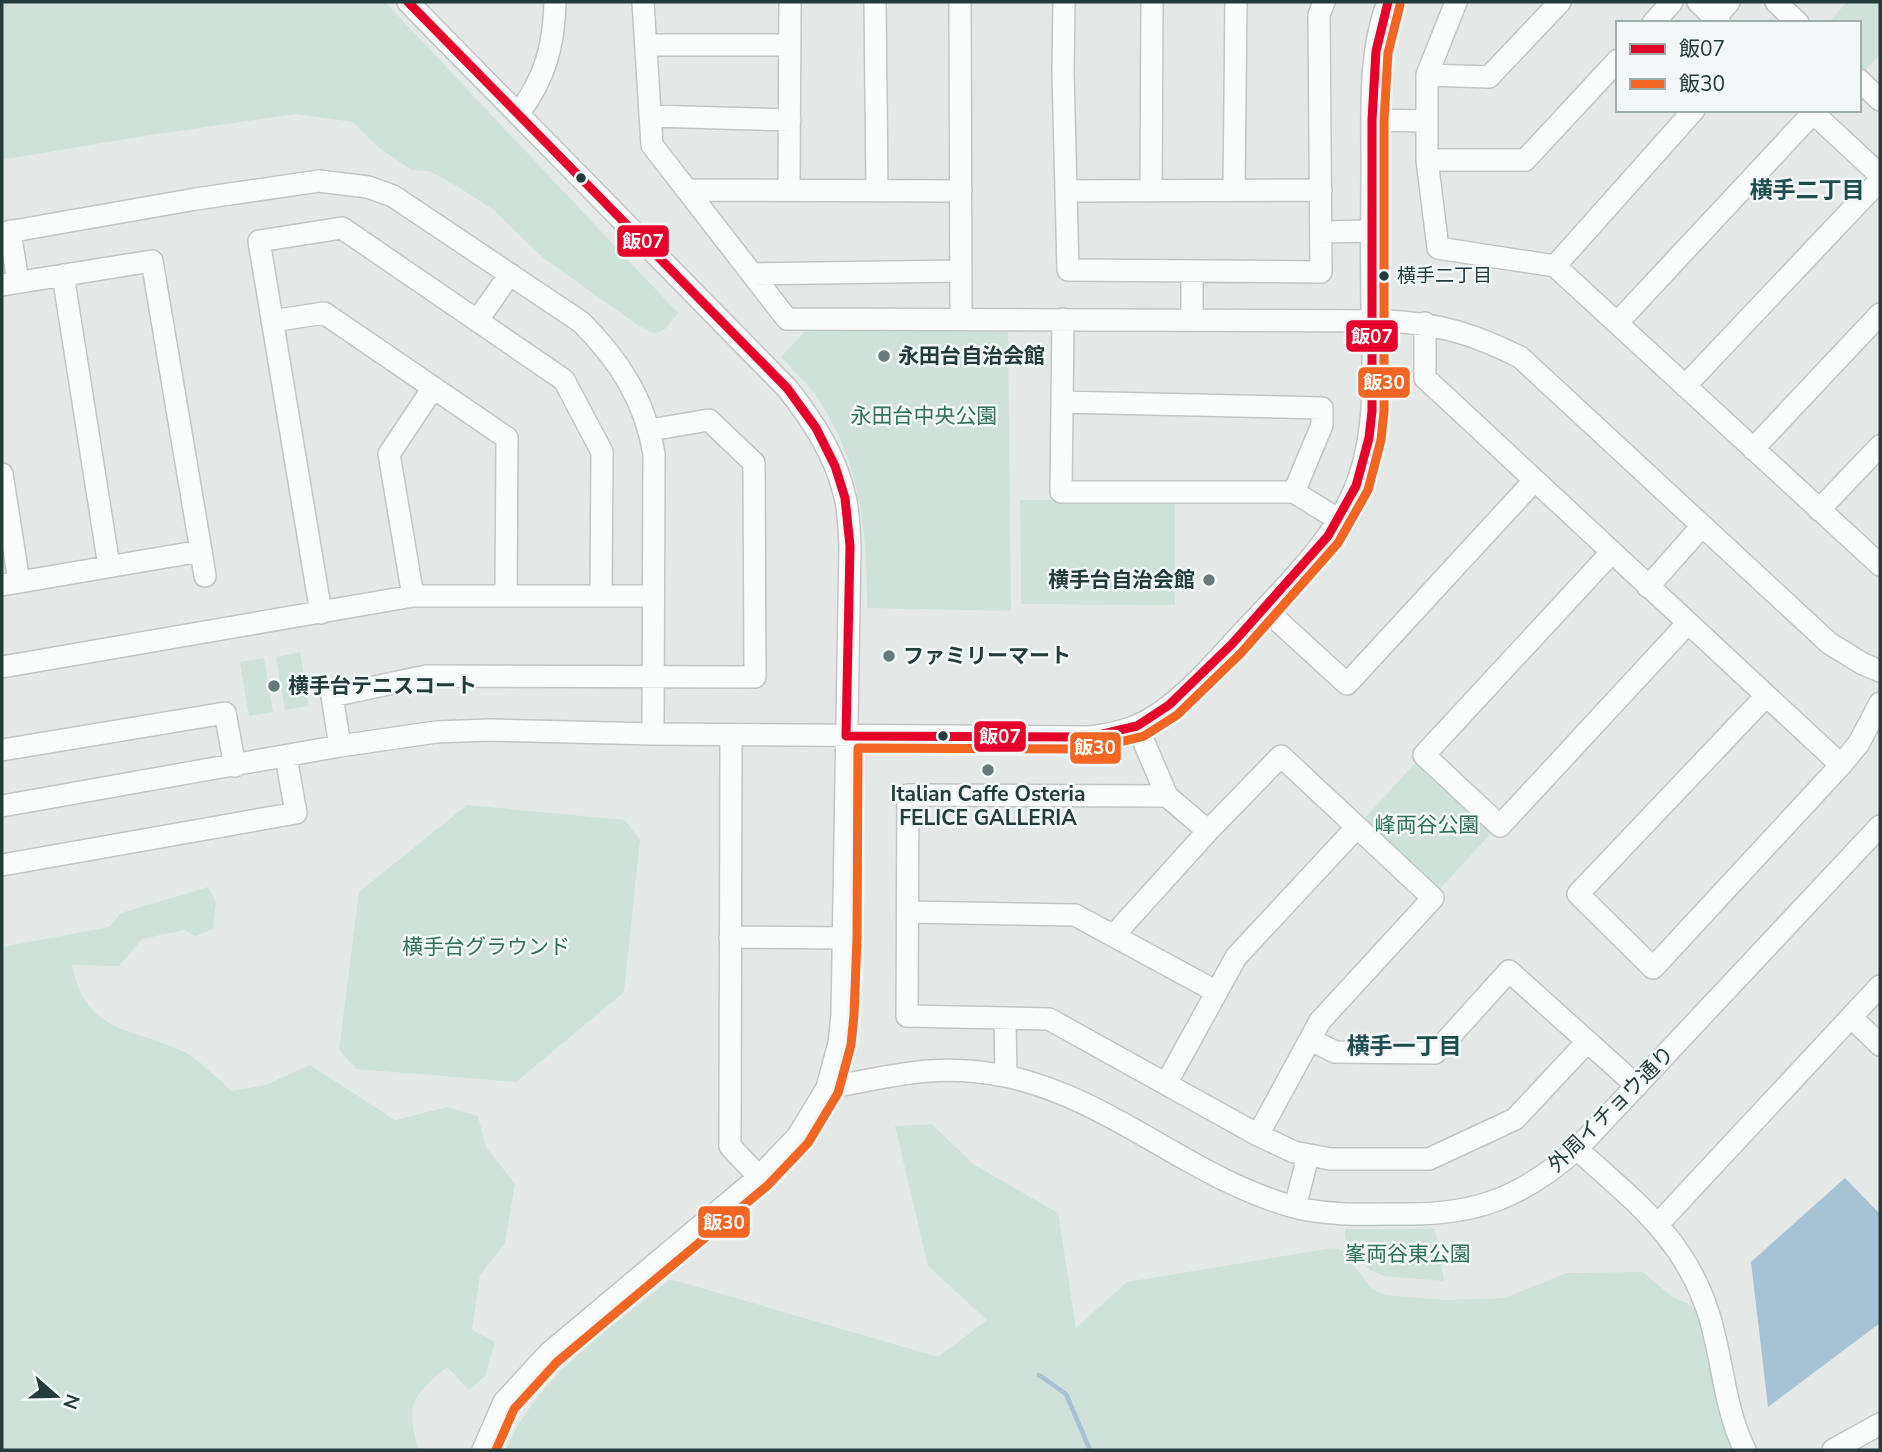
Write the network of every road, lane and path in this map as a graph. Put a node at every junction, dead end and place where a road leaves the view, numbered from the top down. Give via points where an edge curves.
1 (408, 2) edge
2 (555, 2) edge
3 (643, 2) edge
4 (790, 2) edge
5 (875, 2) edge
6 (960, 2) edge
7 (1064, 2) edge
8 (1152, 2) edge
9 (1236, 2) edge
10 (1324, 2) edge
11 (1388, 2) edge
12 (1456, 2) edge
13 (1560, 2) edge
14 (1672, 2) edge
15 (1698, 2) edge
16 (1776, 2) edge
17 (1721, 14) edge
18 (1655, 21) edge
19 (1796, 21) edge
20 (646, 45) junction
21 (790, 45) junction
22 (1616, 62) edge
23 (1427, 75) junction
24 (1692, 112) edge
25 (1811, 112) edge
26 (1813, 112) edge
27 (519, 114) junction
28 (651, 116) junction
29 (789, 120) junction
30 (1372, 120) junction
31 (1426, 121) junction
32 (1427, 160) junction
33 (1880, 174) edge
34 (1880, 180) edge
35 (688, 190) junction
36 (789, 190) junction
37 (877, 190) junction
38 (1151, 190) junction
39 (1234, 190) junction
40 (1321, 190) junction
41 (961, 191) junction
42 (1067, 191) junction
43 (1372, 231) junction
44 (6, 232) edge
45 (1321, 232) junction
46 (1555, 266) junction
47 (961, 271) junction
48 (1192, 271) junction
49 (510, 274) junction
50 (752, 274) junction
51 (63, 275) junction
52 (10, 284) edge
53 (1880, 314) edge
54 (961, 319) junction
55 (1063, 319) junction
56 (1192, 320) junction
57 (272, 321) junction
58 (477, 321) junction
59 (1372, 321) junction
60 (1425, 323) junction
61 (1617, 323) junction
62 (1685, 386) junction
63 (433, 388) junction
64 (1062, 402) junction
65 (650, 430) junction
66 (1880, 446) edge
67 (1754, 449) junction
68 (2, 474) edge
69 (1534, 481) junction
70 (1294, 492) junction
71 (1819, 510) junction
72 (1339, 520) junction
73 (1702, 526) junction
74 (201, 551) junction
75 (1611, 553) junction
76 (1880, 565) edge
77 (109, 566) junction
78 (205, 576) dead end
79 (10, 583) edge
80 (1648, 587) junction
81 (413, 596) junction
82 (506, 596) junction
83 (601, 596) junction
84 (653, 596) junction
85 (1265, 609) junction
86 (321, 612) junction
87 (1687, 624) junction
88 (2, 667) edge
89 (1880, 671) edge
90 (654, 678) junction
91 (1766, 696) junction
92 (1880, 703) edge
93 (1137, 726) junction
94 (653, 734) junction
95 (730, 735) junction
96 (846, 736) junction
97 (340, 746) junction
98 (2, 750) edge
99 (286, 757) junction
100 (1841, 765) junction
101 (235, 766) junction
102 (1167, 796) junction
103 (2, 806) edge
104 (1880, 826) edge
105 (1357, 827) junction
106 (1208, 831) junction
107 (2, 865) edge
108 (908, 912) junction
109 (1114, 935) junction
110 (730, 937) junction
111 (845, 938) junction
112 (1880, 986) edge
113 (1217, 992) junction
114 (1851, 1017) junction
115 (1005, 1019) junction
116 (1311, 1040) junction
117 (1587, 1042) junction
118 (1880, 1045) edge
119 (1006, 1076) junction
120 (1166, 1084) junction
121 (1637, 1087) junction
122 (827, 1088) junction
123 (1258, 1135) junction
124 (1577, 1149) junction
125 (1308, 1156) junction
126 (759, 1177) junction
127 (1295, 1207) junction
128 (1659, 1223) junction
129 (1880, 1424) edge
130 (483, 1450) edge
131 (1745, 1450) edge
132 (1833, 1450) edge

1 - 27 street
2 - 27 street via 545,67
3 - 20 street
4 - 21 street
5 - 37 street
6 - 41 street
7 - 42 street
8 - 38 street
9 - 39 street
10 - 40 street via 1319,15
11 - 30 street via 1376,51
12 - 23 street
13 - 23 street via 1489,77
14 - 18 street
15 - 17 street
16 - 19 street
20 - 21 street
20 - 28 street
21 - 29 street
22 - 32 street via 1525,160
23 - 31 street
24 - 46 street
25 - 61 street
26 - 33 street
27 - 96 street via 787,388 816,428 845,498 850,546
28 - 29 street
28 - 35 street via 652,145
29 - 36 street
30 - 31 street
30 - 43 street
31 - 32 street
32 - 46 street via 1438,248
34 - 62 street
35 - 36 street
35 - 50 street
36 - 37 street
37 - 41 street
38 - 39 street
38 - 42 street
39 - 40 street
40 - 45 street
41 - 47 street
42 - 48 street via 1068,270
43 - 45 street
43 - 59 street
44 - 49 street via 319,181 368,187 393,196
44 - 52 street
45 - 48 street via 1321,272
46 - 61 street
47 - 50 street
47 - 54 street
48 - 56 street
49 - 58 street
49 - 65 street via 581,322 603,344 622,369
50 - 54 street via 788,319
51 - 52 street
51 - 74 street via 152,261
51 - 77 street
53 - 67 street
54 - 55 street
55 - 56 street
55 - 64 street
56 - 59 street
57 - 58 street via 259,241 342,228
57 - 63 street via 324,313
57 - 86 street
58 - 83 street via 564,380 602,452
59 - 60 street
59 - 72 street via 1369,438 1356,486
60 - 69 street via 1425,378
60 - 73 street via 1457,330 1520,357
61 - 62 street
62 - 67 street
63 - 81 street via 389,454
63 - 82 street via 507,438
64 - 70 street via 1061,492
64 - 70 street via 1322,408 1322,425
65 - 84 street via 654,454
65 - 90 street via 709,419 754,463 755,677
66 - 71 street
67 - 71 street
68 - 79 street
69 - 75 street
69 - 85 street via 1347,684
70 - 72 street
71 - 76 street
72 - 85 street
73 - 80 street
73 - 89 street via 1829,643
74 - 77 street
74 - 78 street
75 - 80 street
75 - 87 street via 1424,755 1500,826
77 - 79 street
80 - 87 street
81 - 82 street
81 - 86 street
82 - 83 street
83 - 84 street
84 - 90 street
85 - 93 street via 1169,705
86 - 88 street
87 - 91 street
90 - 94 street
90 - 97 street via 426,676 332,696
91 - 100 street
91 - 100 street via 1578,894 1653,968
92 - 100 street via 1859,743
93 - 96 street via 1090,737
93 - 102 street
94 - 95 street
94 - 97 street via 436,732
95 - 96 street
95 - 110 street
96 - 111 street
97 - 99 street
98 - 101 street via 225,713
99 - 101 street
99 - 107 street via 296,813
101 - 103 street
102 - 106 street
102 - 108 street via 908,795
104 - 121 street, 外周イチョウ通り
105 - 106 street via 1281,756
105 - 113 street via 1236,957
105 - 116 street via 1433,898 1320,1021
106 - 109 street
108 - 109 street via 1075,915
108 - 115 street via 907,1016
109 - 113 street
110 - 111 street
110 - 126 street via 730,1146
111 - 122 street via 839,1043
112 - 114 street
113 - 120 street
114 - 118 street
114 - 128 street
115 - 119 street
115 - 120 street via 1049,1020
116 - 117 street via 1335,1052 1435,1053 1510,971
116 - 123 street
117 - 121 street
117 - 125 street via 1515,1119 1429,1158
119 - 122 street, 外周イチョウ通り via 924,1069
119 - 127 street, 外周イチョウ通り via 1078,1099 1240,1187
120 - 123 street
121 - 124 street, 外周イチョウ通り
122 - 126 street via 799,1136
123 - 125 street
124 - 127 street, 外周イチョウ通り via 1534,1183 1472,1208 1432,1214 1341,1214
124 - 128 street
125 - 127 street
126 - 130 street via 549,1353 504,1402
128 - 131 street via 1698,1283 1716,1339 1732,1420
129 - 132 street

